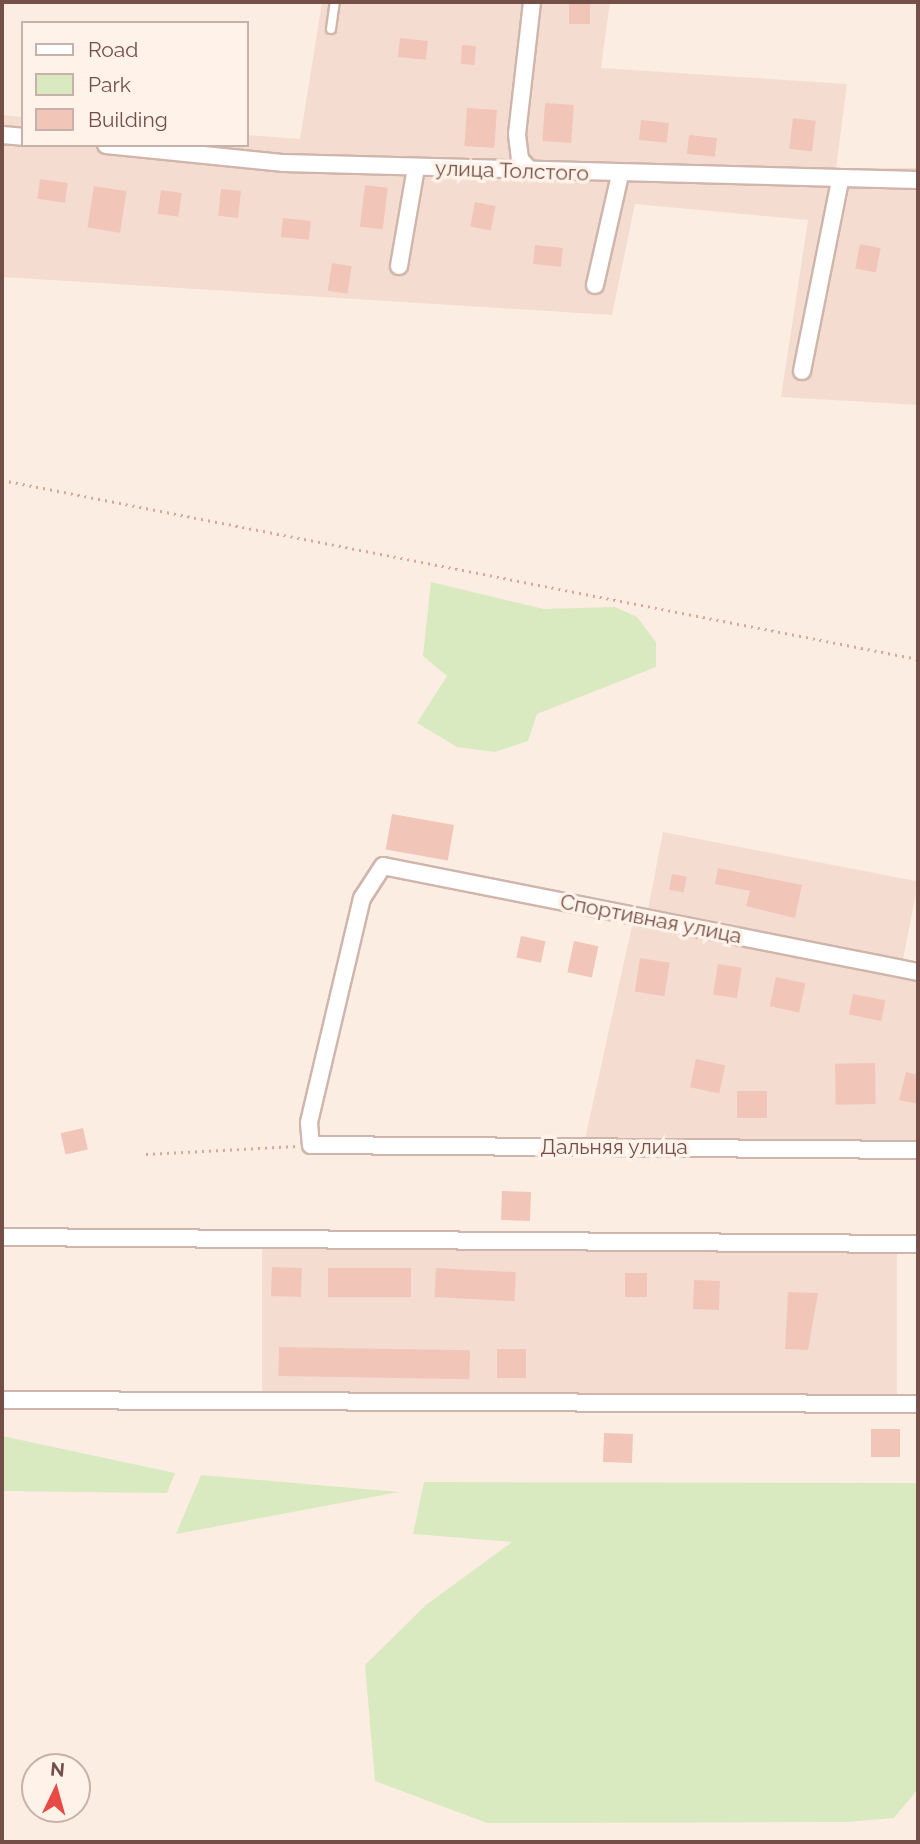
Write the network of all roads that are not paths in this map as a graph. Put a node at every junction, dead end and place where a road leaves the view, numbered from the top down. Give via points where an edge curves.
1 (335, 2) edge
2 (532, 2) edge
3 (331, 29) dead end
4 (2, 135) edge
5 (21, 137) edge
6 (134, 147) edge
7 (416, 167) junction
8 (532, 172) junction
9 (620, 175) junction
10 (840, 180) junction
11 (918, 180) edge
12 (399, 266) dead end
13 (595, 285) dead end
14 (802, 371) dead end
15 (918, 972) edge
16 (311, 1145) joint
17 (918, 1150) edge
18 (2, 1237) edge
19 (918, 1244) edge
20 (2, 1400) edge
21 (918, 1404) edge

1 - 3 lane
2 - 8 street via 517,134 520,159
4 - 5 street
6 - 7 street, улица Толстого
7 - 8 street, улица Толстого
7 - 12 street
8 - 9 street, улица Толстого
9 - 10 street, улица Толстого
9 - 13 street
10 - 11 street, улица Толстого
10 - 14 street
15 - 16 street, Спортивная улица via 383,866 362,898 345,961 309,1123
16 - 17 street, Дальняя улица
18 - 19 street
20 - 21 street

